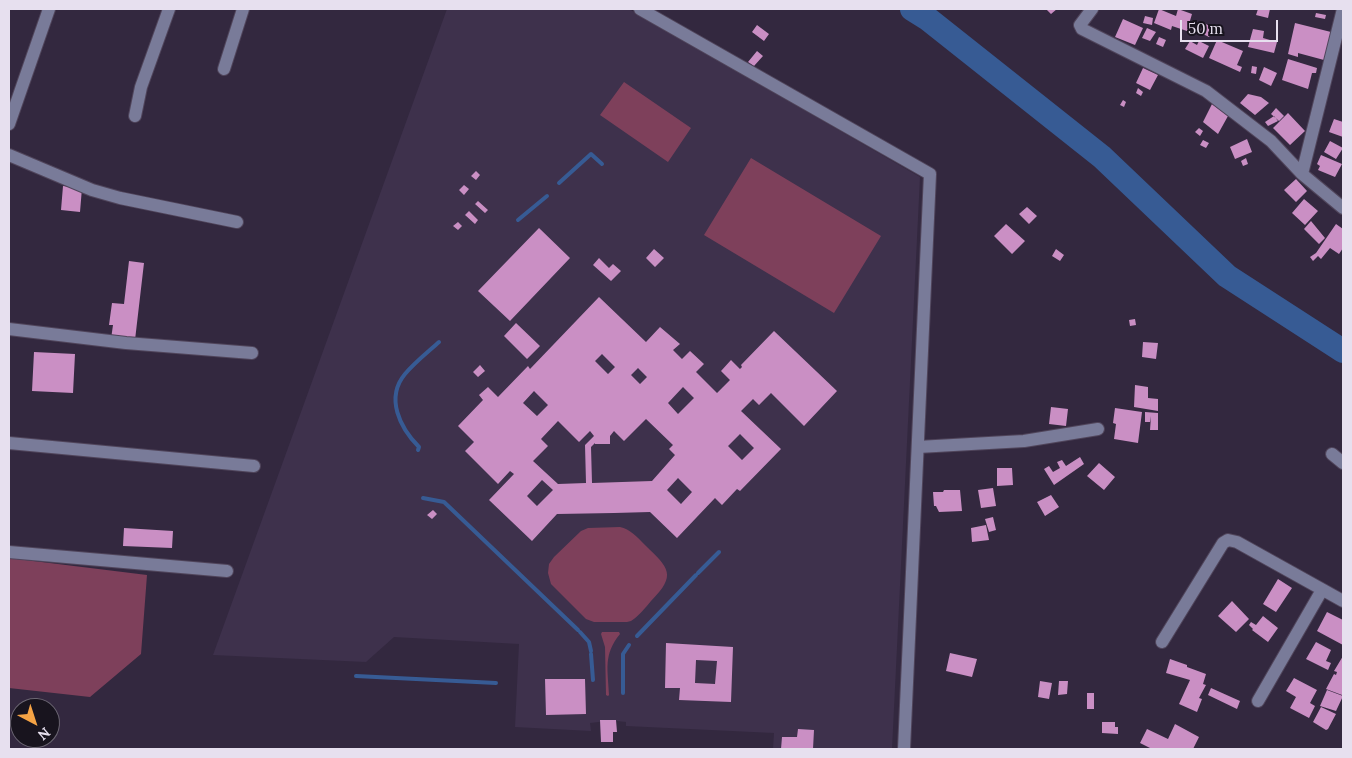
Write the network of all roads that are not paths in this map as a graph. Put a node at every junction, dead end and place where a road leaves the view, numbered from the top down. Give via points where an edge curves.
1 (49, 9) edge
2 (170, 9) edge
3 (243, 9) edge
4 (640, 9) edge
5 (1092, 9) edge
6 (1343, 9) edge
7 (224, 70) dead end
8 (135, 116) dead end
9 (9, 124) edge
10 (9, 155) edge
11 (1302, 174) junction
12 (1343, 208) edge
13 (237, 222) dead end
14 (9, 329) edge
15 (252, 353) dead end
16 (1098, 428) dead end
17 (9, 443) edge
18 (918, 447) junction
19 (1332, 454) dead end
20 (1343, 464) edge
21 (254, 466) dead end
22 (9, 552) edge
23 (227, 570) dead end
24 (1343, 586) edge
25 (1322, 590) junction
26 (1339, 599) edge
27 (1162, 642) dead end
28 (1258, 701) dead end
29 (904, 749) edge

1 - 9 street
2 - 8 street via 141,87
3 - 7 street
4 - 18 street via 930,174
5 - 11 street via 1080,27 1206,91 1271,141
6 - 11 street
10 - 13 street via 92,190
11 - 12 street
14 - 15 street
16 - 18 street via 1024,441
17 - 21 street
18 - 29 street
19 - 20 street
22 - 23 street
24 - 26 street
25 - 26 street
25 - 27 street via 1228,540 1223,543
25 - 28 street

